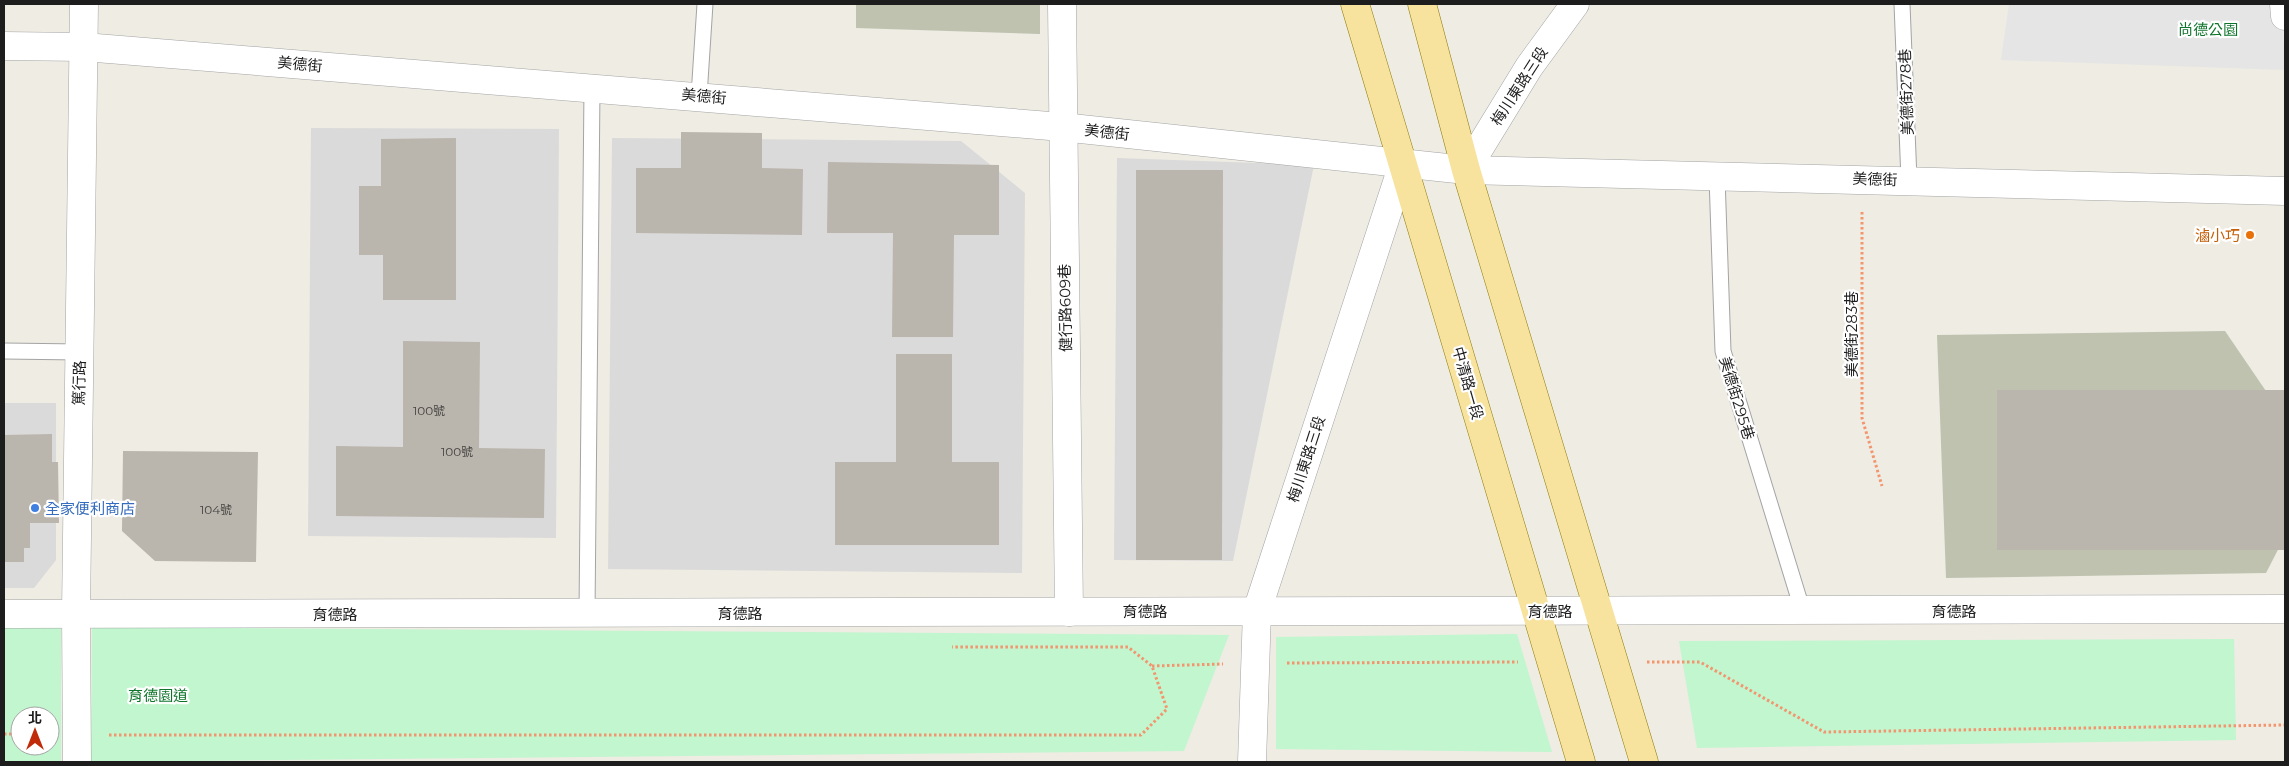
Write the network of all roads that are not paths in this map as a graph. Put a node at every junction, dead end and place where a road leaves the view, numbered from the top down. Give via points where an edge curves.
1 (84, 4) edge
2 (705, 4) edge
3 (1062, 4) edge
4 (1355, 4) edge
5 (1422, 4) edge
6 (1575, 4) edge
7 (1902, 4) edge
8 (2284, 4) edge
9 (2285, 16) edge
10 (4, 46) edge
11 (84, 47) junction
12 (592, 88) junction
13 (699, 96) junction
14 (1062, 127) junction
15 (1403, 164) junction
16 (1466, 170) junction
17 (1717, 177) junction
18 (1910, 180) junction
19 (2285, 191) edge
20 (4, 350) edge
21 (80, 352) junction
22 (1599, 610) junction
23 (2285, 610) edge
24 (1257, 611) junction
25 (1535, 611) junction
26 (1069, 612) junction
27 (1803, 612) junction
28 (76, 613) junction
29 (4, 614) edge
30 (586, 614) junction
31 (77, 762) edge
32 (1252, 762) edge
33 (1581, 762) edge
34 (1644, 762) edge

1 - 11 street, 篤行路
2 - 13 lane
3 - 14 street, 健行路609巷
4 - 15 main road, 中清路一段
5 - 16 main road
6 - 16 street, 梅川東路三段 via 1529,67
7 - 18 lane, 美德街278巷
8 - 9 street
10 - 11 street, 美德街
11 - 12 street, 美德街
11 - 21 street, 篤行路
12 - 13 street, 美德街
12 - 30 lane
13 - 14 street, 美德街
14 - 15 street, 美德街
14 - 26 street, 健行路609巷
15 - 16 street, 美德街
15 - 24 street, 梅川東路三段
15 - 25 main road, 中清路一段
16 - 17 street, 美德街
16 - 22 main road
17 - 18 street, 美德街
17 - 27 lane, 美德街295巷 via 1723,351
18 - 19 street, 美德街
20 - 21 lane
21 - 28 street, 篤行路
22 - 25 street, 育德路
22 - 27 street, 育德路
22 - 34 main road
23 - 27 street, 育德路
24 - 25 street, 育德路
24 - 26 street, 育德路
24 - 32 street, 梅川東路三段
25 - 33 main road, 中清路一段
26 - 30 street, 育德路
28 - 29 street, 育德路
28 - 30 street, 育德路
28 - 31 street, 篤行路

